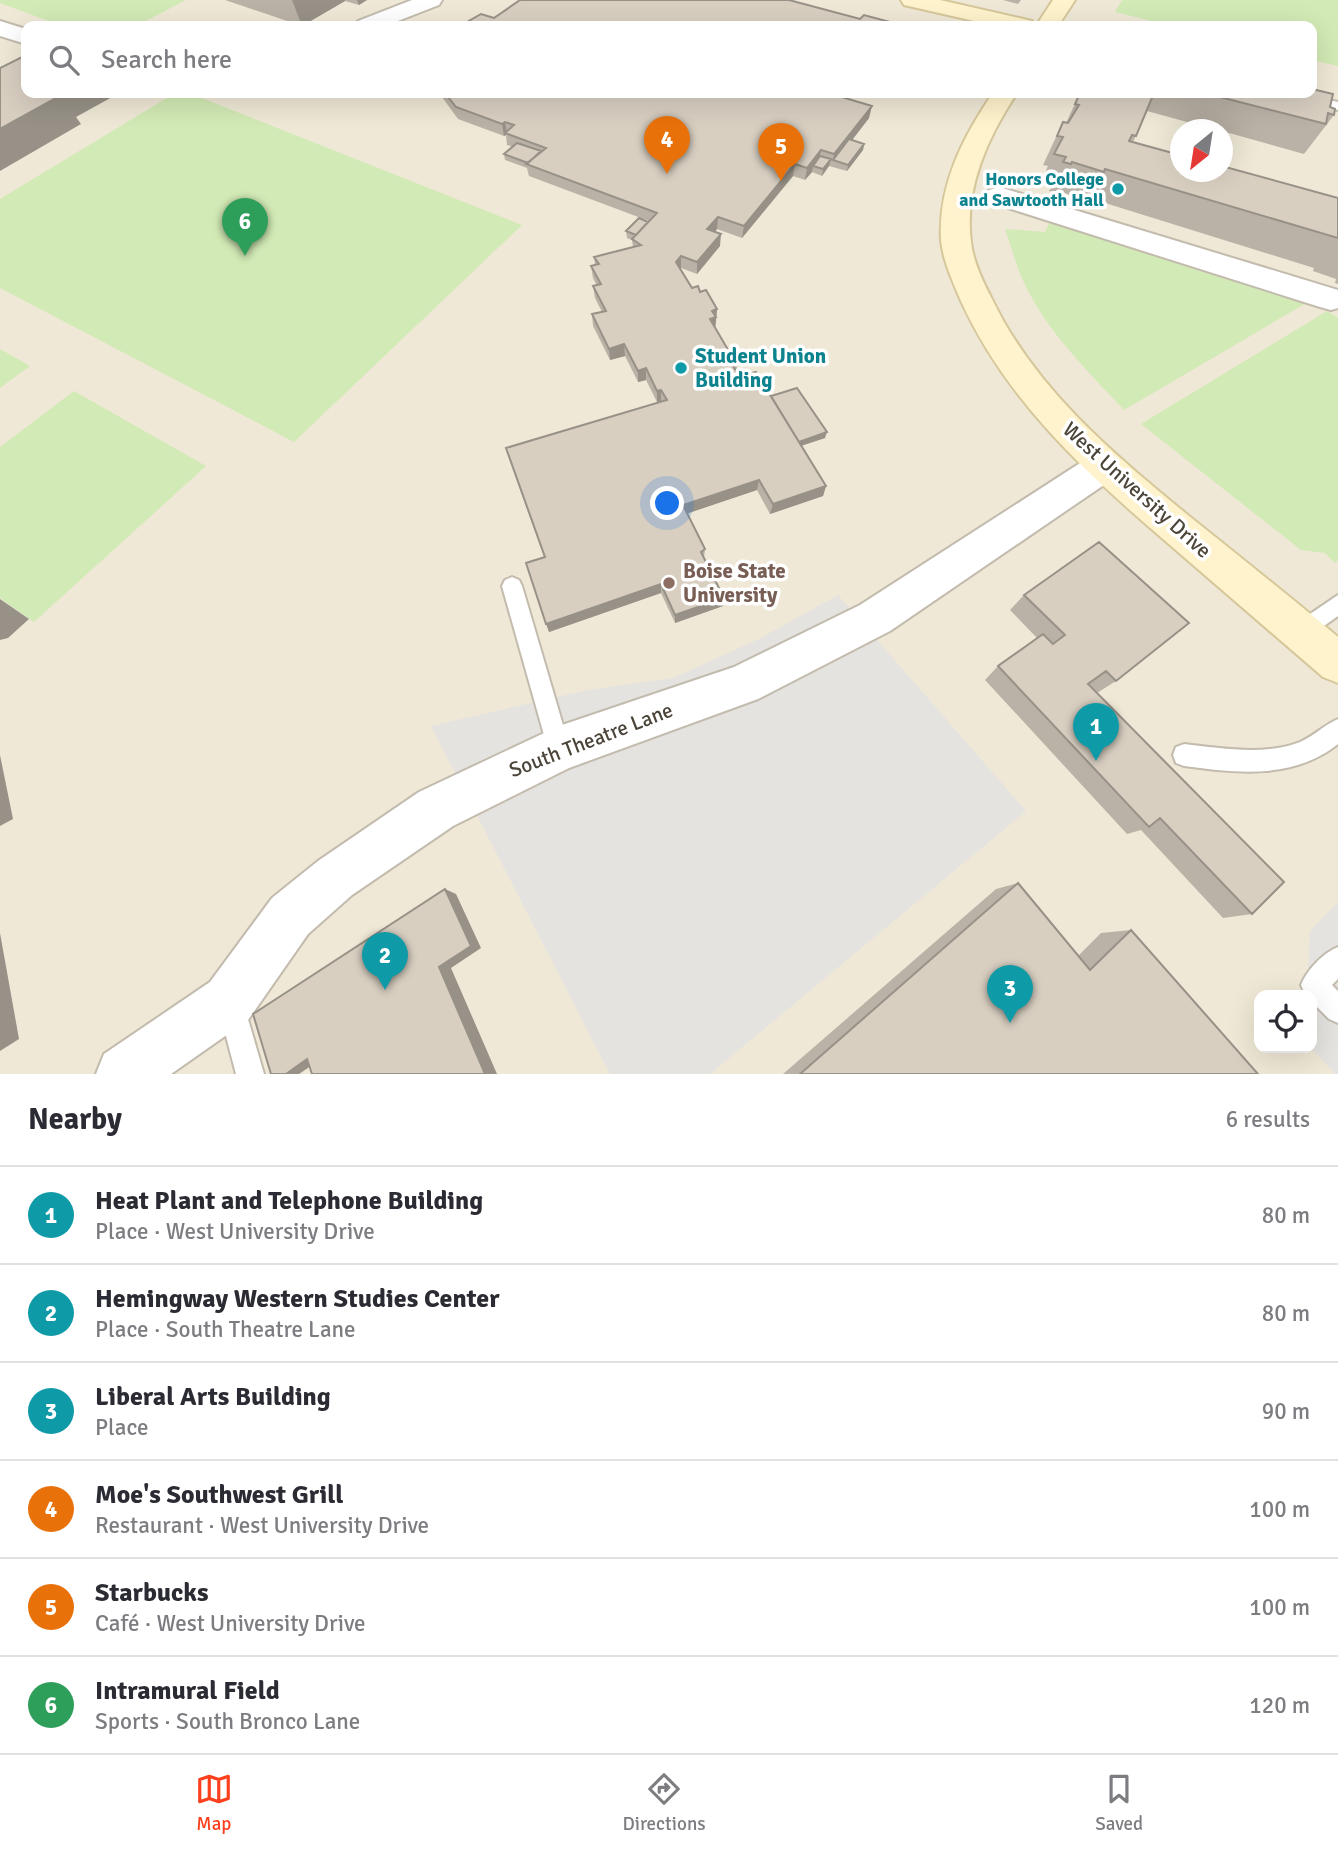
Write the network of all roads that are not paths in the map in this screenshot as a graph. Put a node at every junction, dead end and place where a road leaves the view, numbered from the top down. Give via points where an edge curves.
1 (431, 0) edge
2 (912, 0) edge
3 (1064, 0) edge
4 (378, 21) edge
5 (1002, 21) edge
6 (1051, 21) edge
7 (0, 27) edge
8 (21, 35) edge
9 (1317, 96) edge
10 (1002, 98) edge
11 (1306, 98) edge
12 (1337, 106) edge
13 (999, 196) dead end
14 (1334, 301) edge
15 (1104, 466) junction
16 (512, 586) dead end
17 (1338, 604) edge
18 (1301, 632) junction
19 (1338, 663) edge
20 (1338, 730) edge
21 (559, 749) junction
22 (1184, 755) dead end
23 (1338, 960) edge
24 (229, 1001) junction
25 (1338, 1010) edge
26 (124, 1074) edge
27 (250, 1074) edge

1 - 4 street
2 - 5 street
3 - 6 street
7 - 8 street
9 - 12 lane
10 - 15 street, West University Drive via 974,145 959,184 955,211 959,259 1005,354 1051,412
11 - 12 lane
13 - 14 street
15 - 18 street, West University Drive
15 - 21 street, South Theatre Lane via 839,638 743,684
16 - 21 lane
17 - 18 lane
18 - 19 street, West University Drive
20 - 22 lane via 1284,760
21 - 24 street, South Theatre Lane via 436,809 335,878 290,916
23 - 25 lane via 1314,985
24 - 26 street, South Theatre Lane
24 - 27 lane

